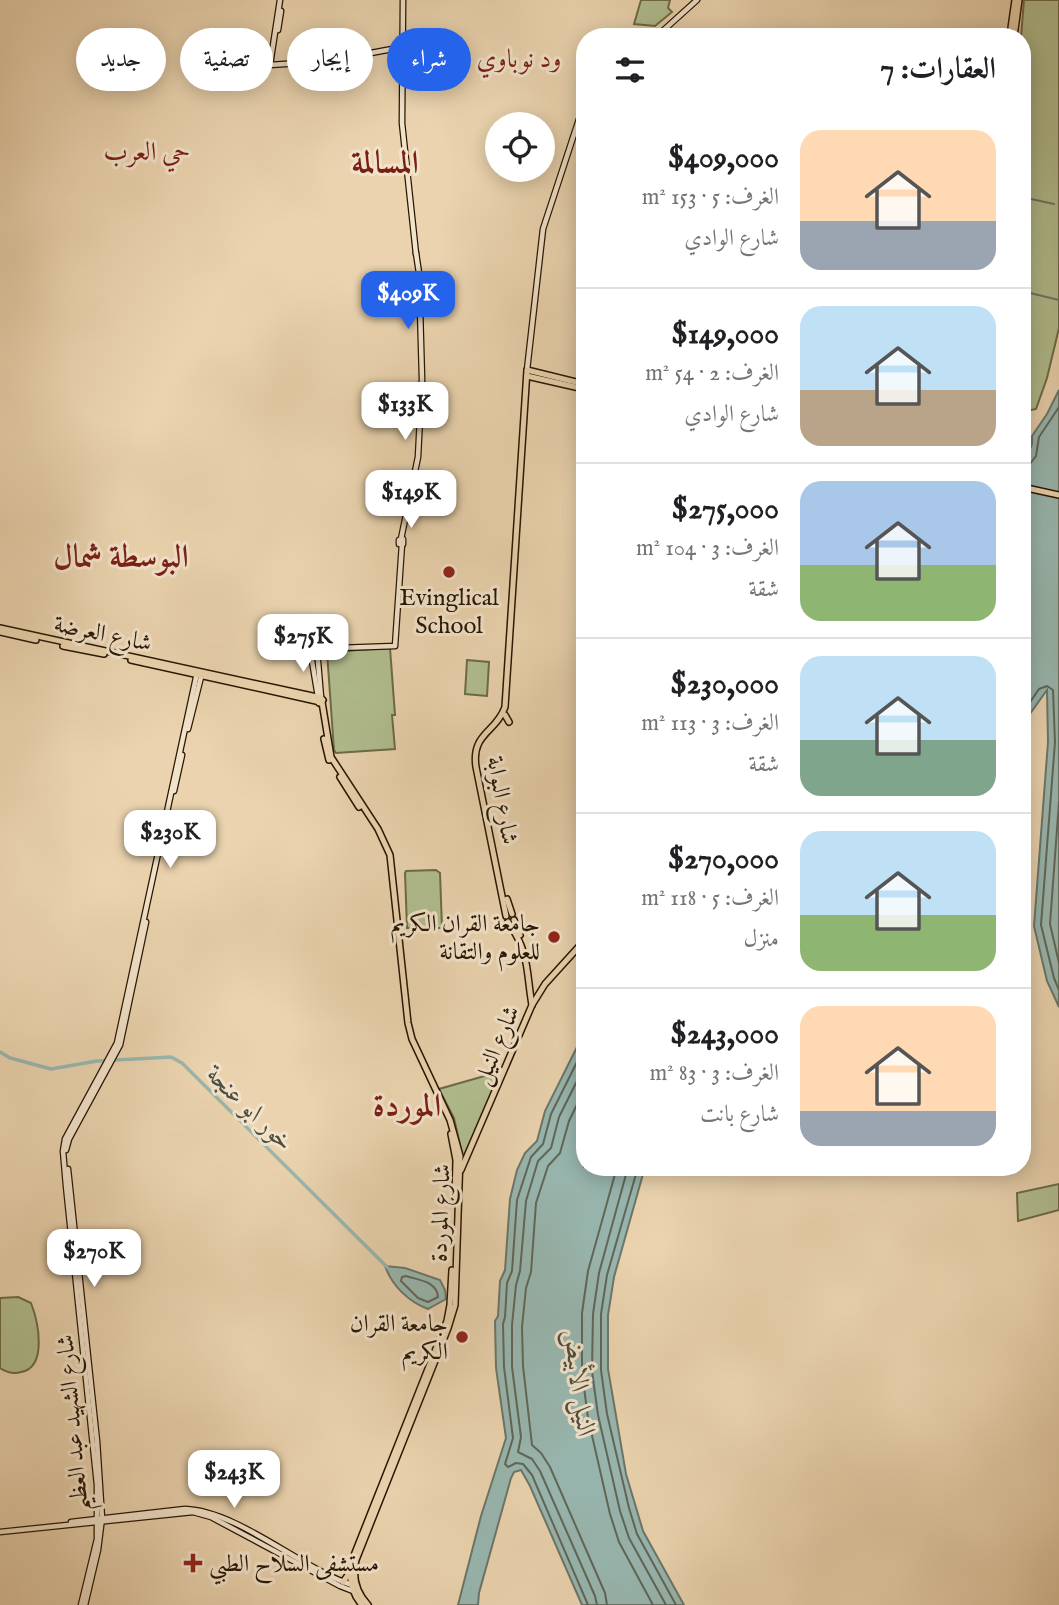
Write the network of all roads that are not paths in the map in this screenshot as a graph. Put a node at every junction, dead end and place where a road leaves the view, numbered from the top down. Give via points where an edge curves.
1 (281, 0) edge
2 (404, 0) edge
3 (699, 0) edge
4 (1017, 0) edge
5 (403, 28) edge
6 (668, 28) edge
7 (1013, 28) edge
8 (387, 50) edge
9 (402, 91) edge
10 (576, 128) edge
11 (576, 134) edge
12 (542, 251) junction
13 (529, 373) junction
14 (576, 384) edge
15 (411, 489) junction
16 (1031, 490) edge
17 (418, 494) dead end
18 (1059, 496) edge
19 (394, 540) dead end
20 (409, 548) dead end
21 (401, 553) junction
22 (515, 574) junction
23 (0, 630) edge
24 (317, 650) junction
25 (199, 674) junction
26 (319, 700) junction
27 (505, 715) junction
28 (509, 723) dead end
29 (510, 918) junction
30 (576, 950) edge
31 (532, 1004) junction
32 (459, 1171) junction
33 (453, 1304) junction
34 (87, 1364) junction
35 (98, 1509) junction
36 (100, 1521) junction
37 (114, 1521) junction
38 (86, 1522) junction
39 (0, 1531) edge
40 (99, 1536) junction
41 (350, 1572) junction
42 (343, 1582) junction
43 (354, 1588) junction
44 (83, 1605) edge
45 (362, 1605) edge
46 (369, 1605) edge

1 - 8 main road via 272,66
2 - 5 main road
3 - 6 main road
4 - 7 main road
9 - 15 main road via 419,282 422,379 418,457
10 - 12 main road via 547,215
11 - 12 main road
12 - 13 main road
13 - 14 main road
13 - 22 main road
15 - 17 main road
15 - 21 main road
16 - 18 main road
19 - 21 main road
20 - 21 main road
21 - 24 main road via 396,632 385,646
22 - 27 main road
22 - 29 main road, شارع البوابة via 505,707 480,738 475,758
23 - 25 main road, شارع العرضة
24 - 26 main road
24 - 26 main road via 310,649
25 - 26 main road, شارع العرضة
25 - 34 main road, شارع الشهيد عبد العظيم via 120,1045 64,1141
26 - 32 main road, شارع الموردة via 327,755 390,855 410,1033 452,1125
27 - 28 main road
27 - 29 main road, شارع البوابة via 482,739 478,758
29 - 31 main road, شارع البوابة via 527,960
30 - 31 main road, شارع النيل
31 - 32 main road, شارع النيل via 470,1155
32 - 33 main road, شارع الموردة
33 - 41 main road, شارع الموردة
33 - 43 main road, شارع الموردة via 448,1328 356,1560
34 - 35 main road, شارع الشهيد عبد العظيم
34 - 36 main road, شارع الشهيد عبد العظيم
35 - 36 main road, شارع الشهيد عبد العظيم
35 - 38 main road
36 - 37 main road
36 - 38 main road
36 - 40 main road
36 - 42 main road via 185,1509 203,1511
37 - 40 main road
37 - 43 main road via 202,1514 340,1586
38 - 39 main road
38 - 40 main road
40 - 44 main road
41 - 42 main road
41 - 43 main road, شارع الموردة
42 - 43 main road
43 - 45 main road, شارع الموردة
43 - 46 main road

